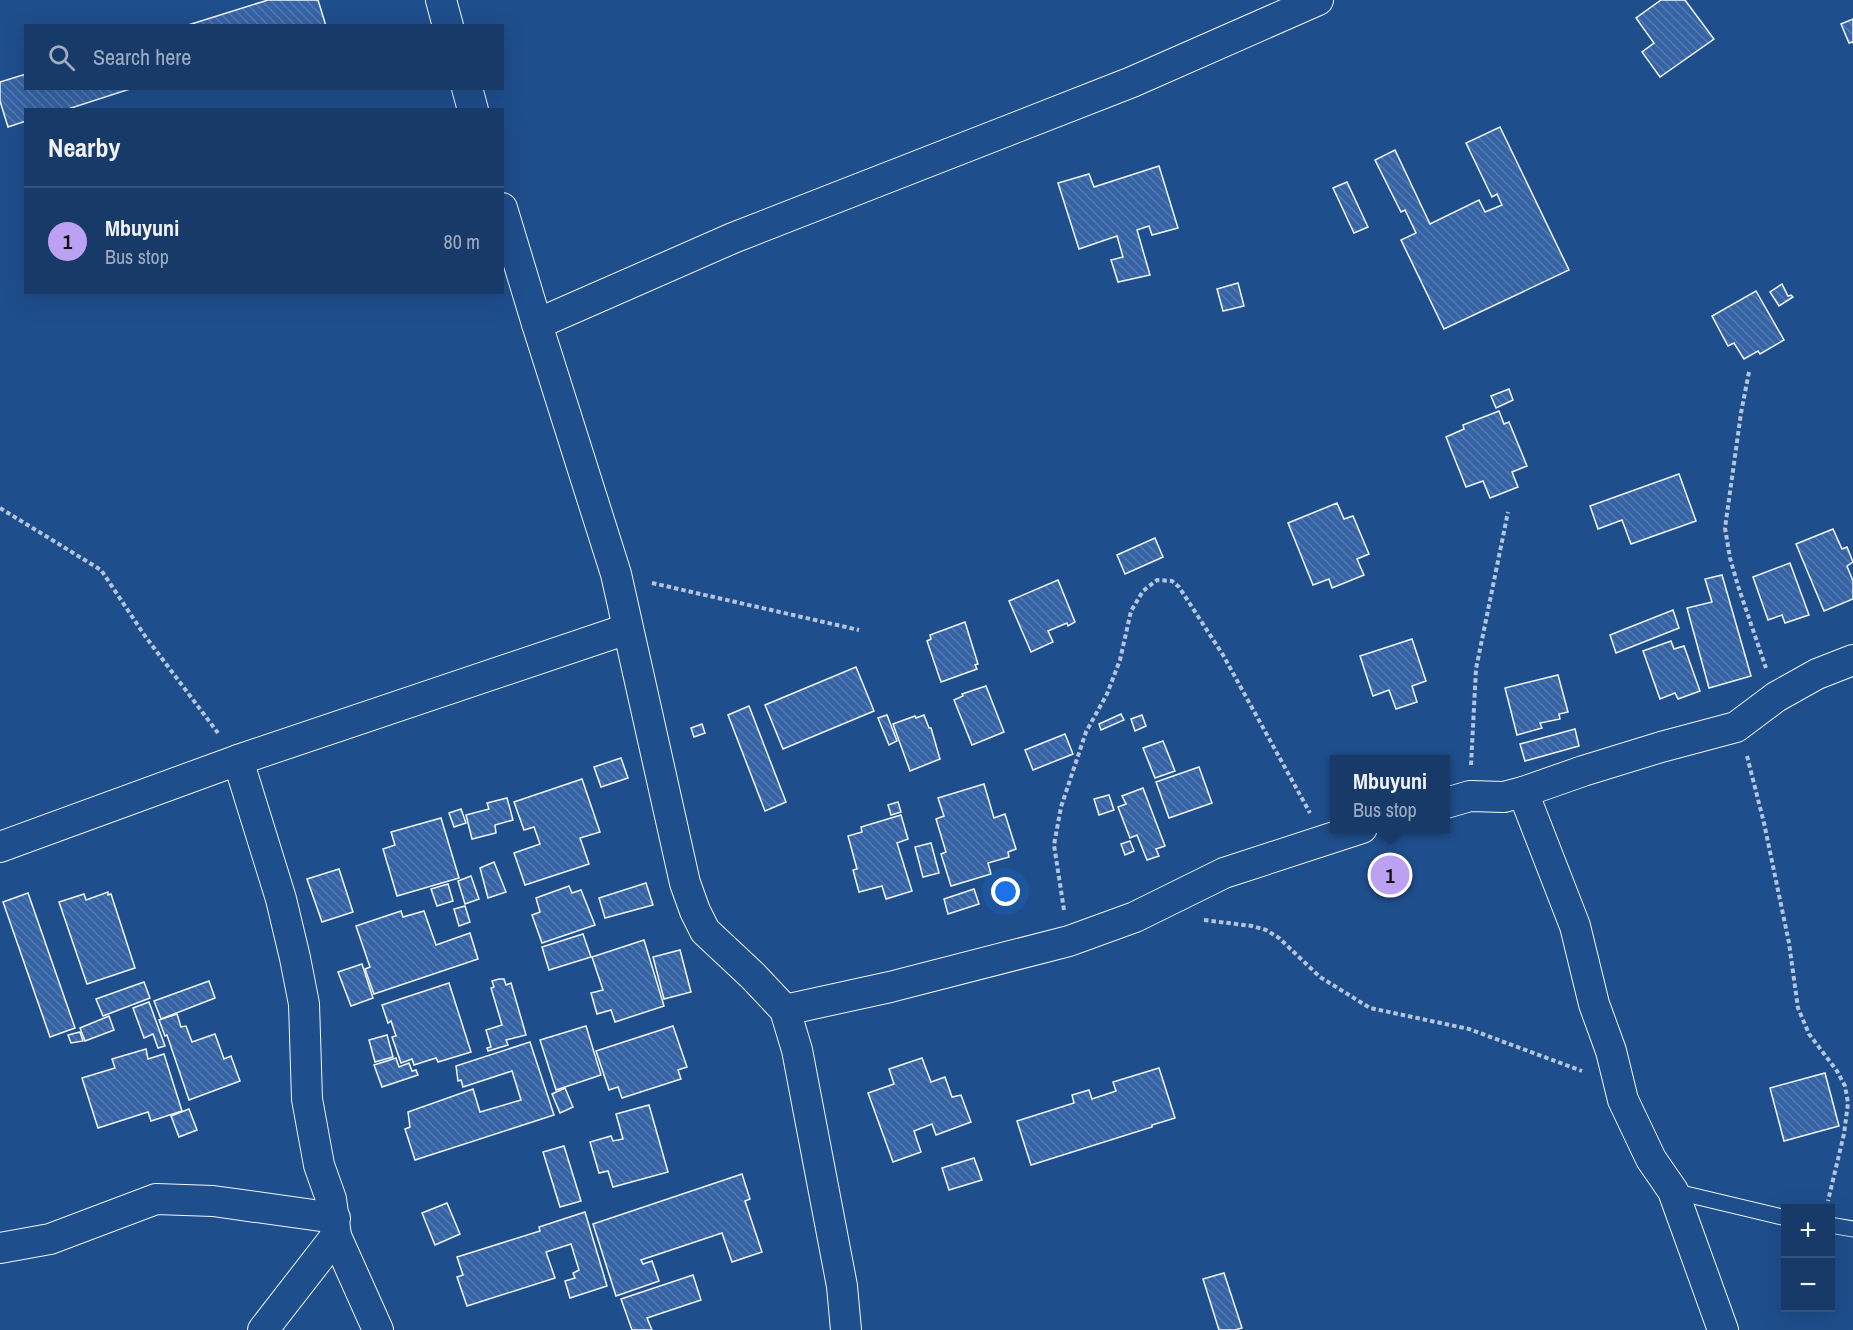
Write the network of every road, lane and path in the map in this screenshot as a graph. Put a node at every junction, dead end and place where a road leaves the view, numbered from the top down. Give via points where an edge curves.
1 (441, 0) edge
2 (1318, 0) edge
3 (447, 24) edge
4 (468, 90) edge
5 (472, 108) edge
6 (504, 215) edge
7 (537, 324) junction
8 (1749, 372) dead end
9 (0, 508) edge
10 (1508, 512) dead end
11 (616, 574) junction
12 (627, 629) junction
13 (859, 630) dead end
14 (1853, 660) edge
15 (1776, 697) junction
16 (1736, 727) junction
17 (238, 760) junction
18 (1523, 792) junction
19 (1458, 799) edge
20 (1347, 833) edge
21 (1325, 840) junction
22 (0, 847) edge
23 (1203, 920) dead end
24 (1069, 941) junction
25 (785, 1010) junction
26 (1623, 1100) junction
27 (1673, 1191) junction
28 (1828, 1204) edge
29 (1781, 1217) edge
30 (1835, 1226) edge
31 (335, 1227) junction
32 (1853, 1229) edge
33 (0, 1248) edge
34 (263, 1330) edge
35 (378, 1330) edge
36 (846, 1330) edge
37 (1723, 1330) edge

1 - 3 street
2 - 7 street via 1132,82 733,238
4 - 5 street
6 - 7 street
7 - 11 street
8 - 15 path via 1725,528 1738,586
9 - 17 path via 101,570
10 - 19 path via 1476,669
11 - 12 street
11 - 13 path
12 - 17 street
12 - 25 street via 694,912 705,931
14 - 15 street
15 - 16 street
16 - 18 street via 1650,750
16 - 28 path via 1752,771 1764,823 1798,1008 1809,1034 1845,1086 1848,1103 1844,1134
17 - 22 street
17 - 31 street via 295,957 304,1004 307,1100
18 - 19 street
18 - 26 street via 1575,926
20 - 21 street
21 - 24 street via 1224,873 1135,917
21 - 24 path via 1223,655 1179,587 1172,581 1157,580 1143,591 1131,611 1120,660 1086,732 1061,807 1054,845
23 - 26 path via 1266,930 1320,976 1370,1008 1469,1029 1579,1069
24 - 25 street
25 - 36 street via 799,1060 842,1286
26 - 27 street via 1651,1159
27 - 29 lane
27 - 37 street
30 - 32 lane
31 - 33 street via 213,1201 156,1199 50,1239
31 - 34 street
31 - 35 street

